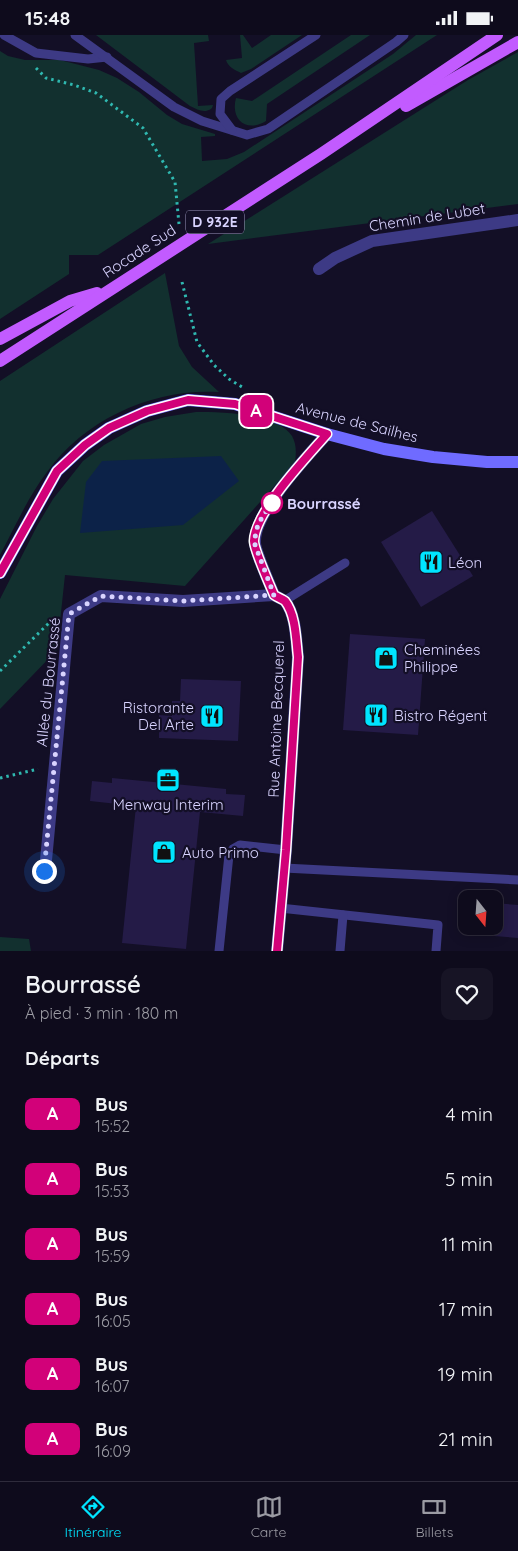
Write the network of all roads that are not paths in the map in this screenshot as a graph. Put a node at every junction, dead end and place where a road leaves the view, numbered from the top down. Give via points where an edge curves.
1 (4, 35) edge
2 (75, 35) edge
3 (316, 35) edge
4 (404, 35) edge
5 (497, 35) edge
6 (518, 42) edge
7 (107, 57) junction
8 (232, 130) junction
9 (321, 154) junction
10 (518, 220) edge
11 (319, 269) dead end
12 (109, 290) junction
13 (0, 339) edge
14 (0, 361) edge
15 (327, 434) junction
16 (518, 462) edge
17 (345, 563) dead end
18 (0, 573) edge
19 (279, 598) junction
20 (286, 850) junction
21 (284, 868) junction
22 (44, 871) dead end
23 (518, 880) edge
24 (280, 908) junction
25 (343, 915) junction
26 (219, 951) edge
27 (277, 951) edge
28 (340, 951) edge
29 (436, 951) edge

1 - 7 lane via 36,53 88,59
2 - 7 lane
3 - 8 lane via 222,99 220,114
4 - 8 lane via 268,129 247,135
5 - 9 main road, Rocade Sud / D 932E
6 - 9 main road, Rocade Sud / D 932E
7 - 8 lane via 174,107 202,121
9 - 12 main road, Rocade Sud / D 932E
10 - 11 street, Chemin de Lubet via 372,241
12 - 13 main road via 70,301
12 - 14 main road, Rocade Sud / D 932E
15 - 16 street, Avenue de Sailhes via 384,449 433,457
15 - 18 street, Avenue de Sailhes via 235,404 188,400 147,411 109,428 57,471
15 - 19 street, Rue Antoine Becquerel via 291,476 258,524 254,542
17 - 19 lane
19 - 20 street, Rue Antoine Becquerel via 295,628 298,657
19 - 22 street, Allée du Bourrassé via 183,601 101,596 69,614
20 - 21 street, Rue Antoine Becquerel
20 - 26 lane via 240,845 229,855
21 - 23 lane
21 - 24 street, Rue Antoine Becquerel
24 - 25 lane
24 - 27 street, Rue Antoine Becquerel
25 - 28 lane
25 - 29 lane via 438,925

